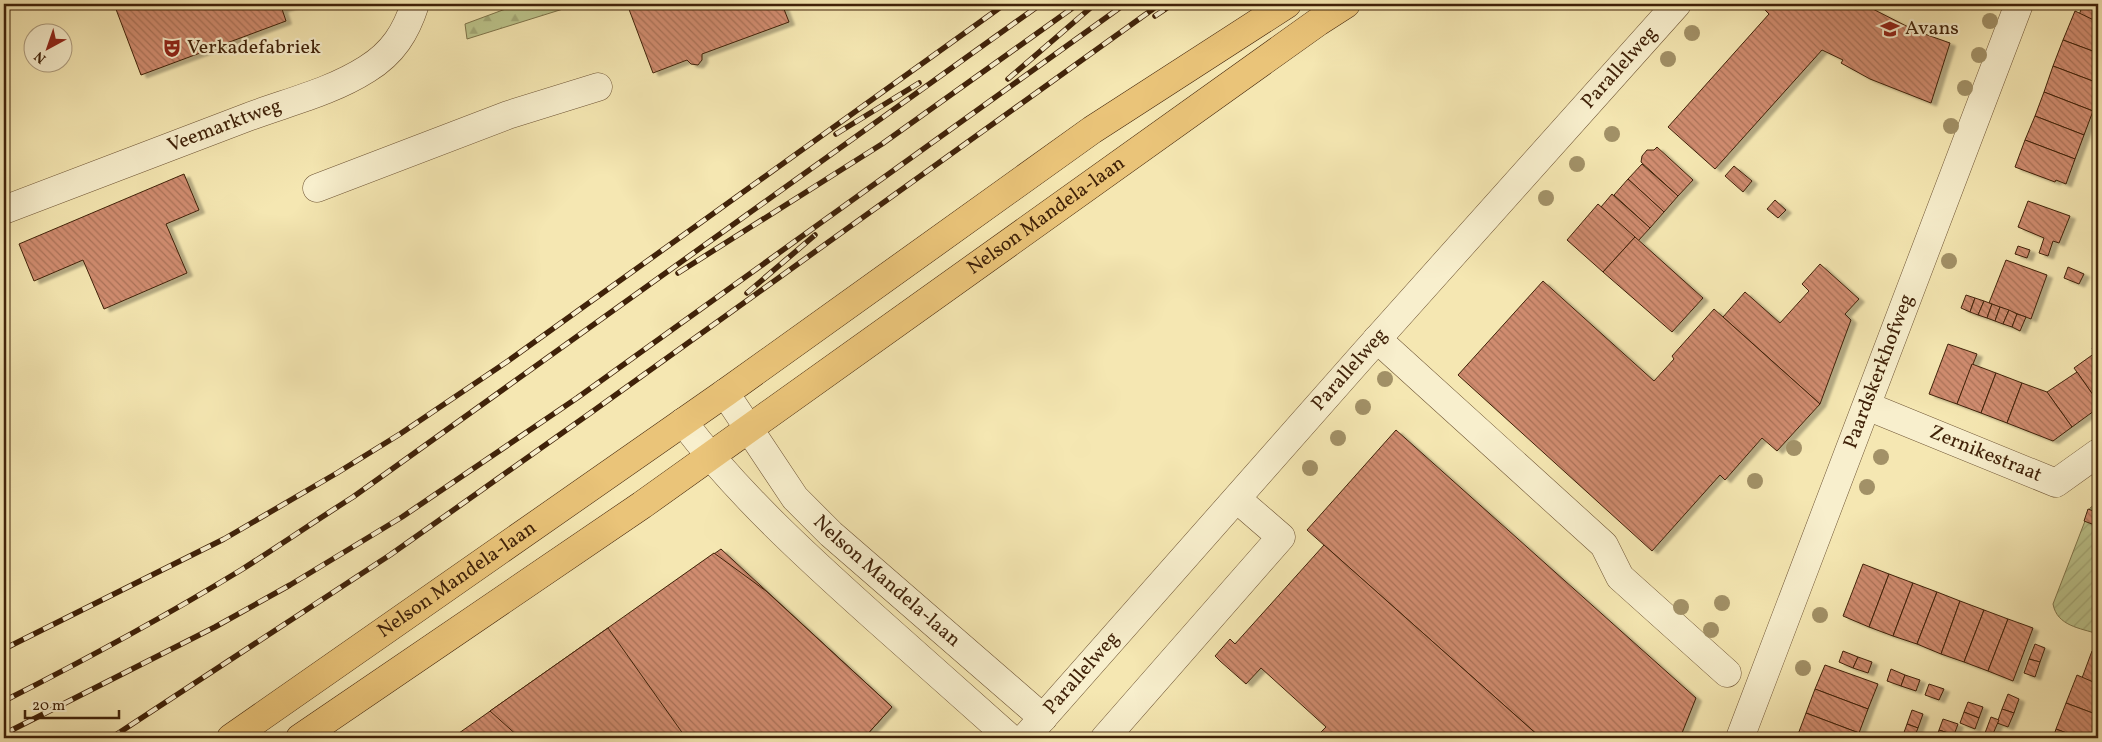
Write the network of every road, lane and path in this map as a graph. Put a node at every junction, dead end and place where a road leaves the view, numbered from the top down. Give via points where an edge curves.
1 (415, 4) edge
2 (1287, 4) edge
3 (1346, 4) edge
4 (1677, 4) edge
5 (2019, 4) edge
6 (598, 87) dead end
7 (317, 188) dead end
8 (4, 210) edge
9 (1377, 339) junction
10 (725, 393) junction
11 (1866, 406) junction
12 (683, 422) junction
13 (750, 429) junction
14 (2098, 453) edge
15 (709, 456) junction
16 (1237, 499) junction
17 (1727, 673) dead end
18 (1043, 718) junction
19 (231, 738) edge
20 (300, 738) edge
21 (1010, 738) edge
22 (1026, 738) edge
23 (1106, 738) edge
24 (1740, 738) edge

1 - 8 street, Veemarktweg via 408,26 394,48 368,69 338,86 265,110
2 - 10 main road, Nelson Mandela-laan via 1092,130
3 - 13 main road, Nelson Mandela-laan
4 - 9 street, Parallelweg
5 - 11 street, Paardskerkhofweg
6 - 7 street via 508,115
9 - 16 street, Parallelweg
9 - 17 street via 1604,545 1620,577
10 - 12 main road, Nelson Mandela-laan
10 - 13 street, Nelson Mandela-laan
11 - 14 street, Zernikestraat via 2056,483
11 - 24 street, Paardskerkhofweg
12 - 15 street, Nelson Mandela-laan
12 - 19 main road, Nelson Mandela-laan
13 - 15 main road, Nelson Mandela-laan
13 - 18 street, Nelson Mandela-laan via 795,498 809,512
15 - 20 main road, Nelson Mandela-laan
15 - 21 street, Nelson Mandela-laan via 808,558
16 - 18 street, Parallelweg
16 - 23 street via 1281,537
18 - 22 street, Parallelweg

